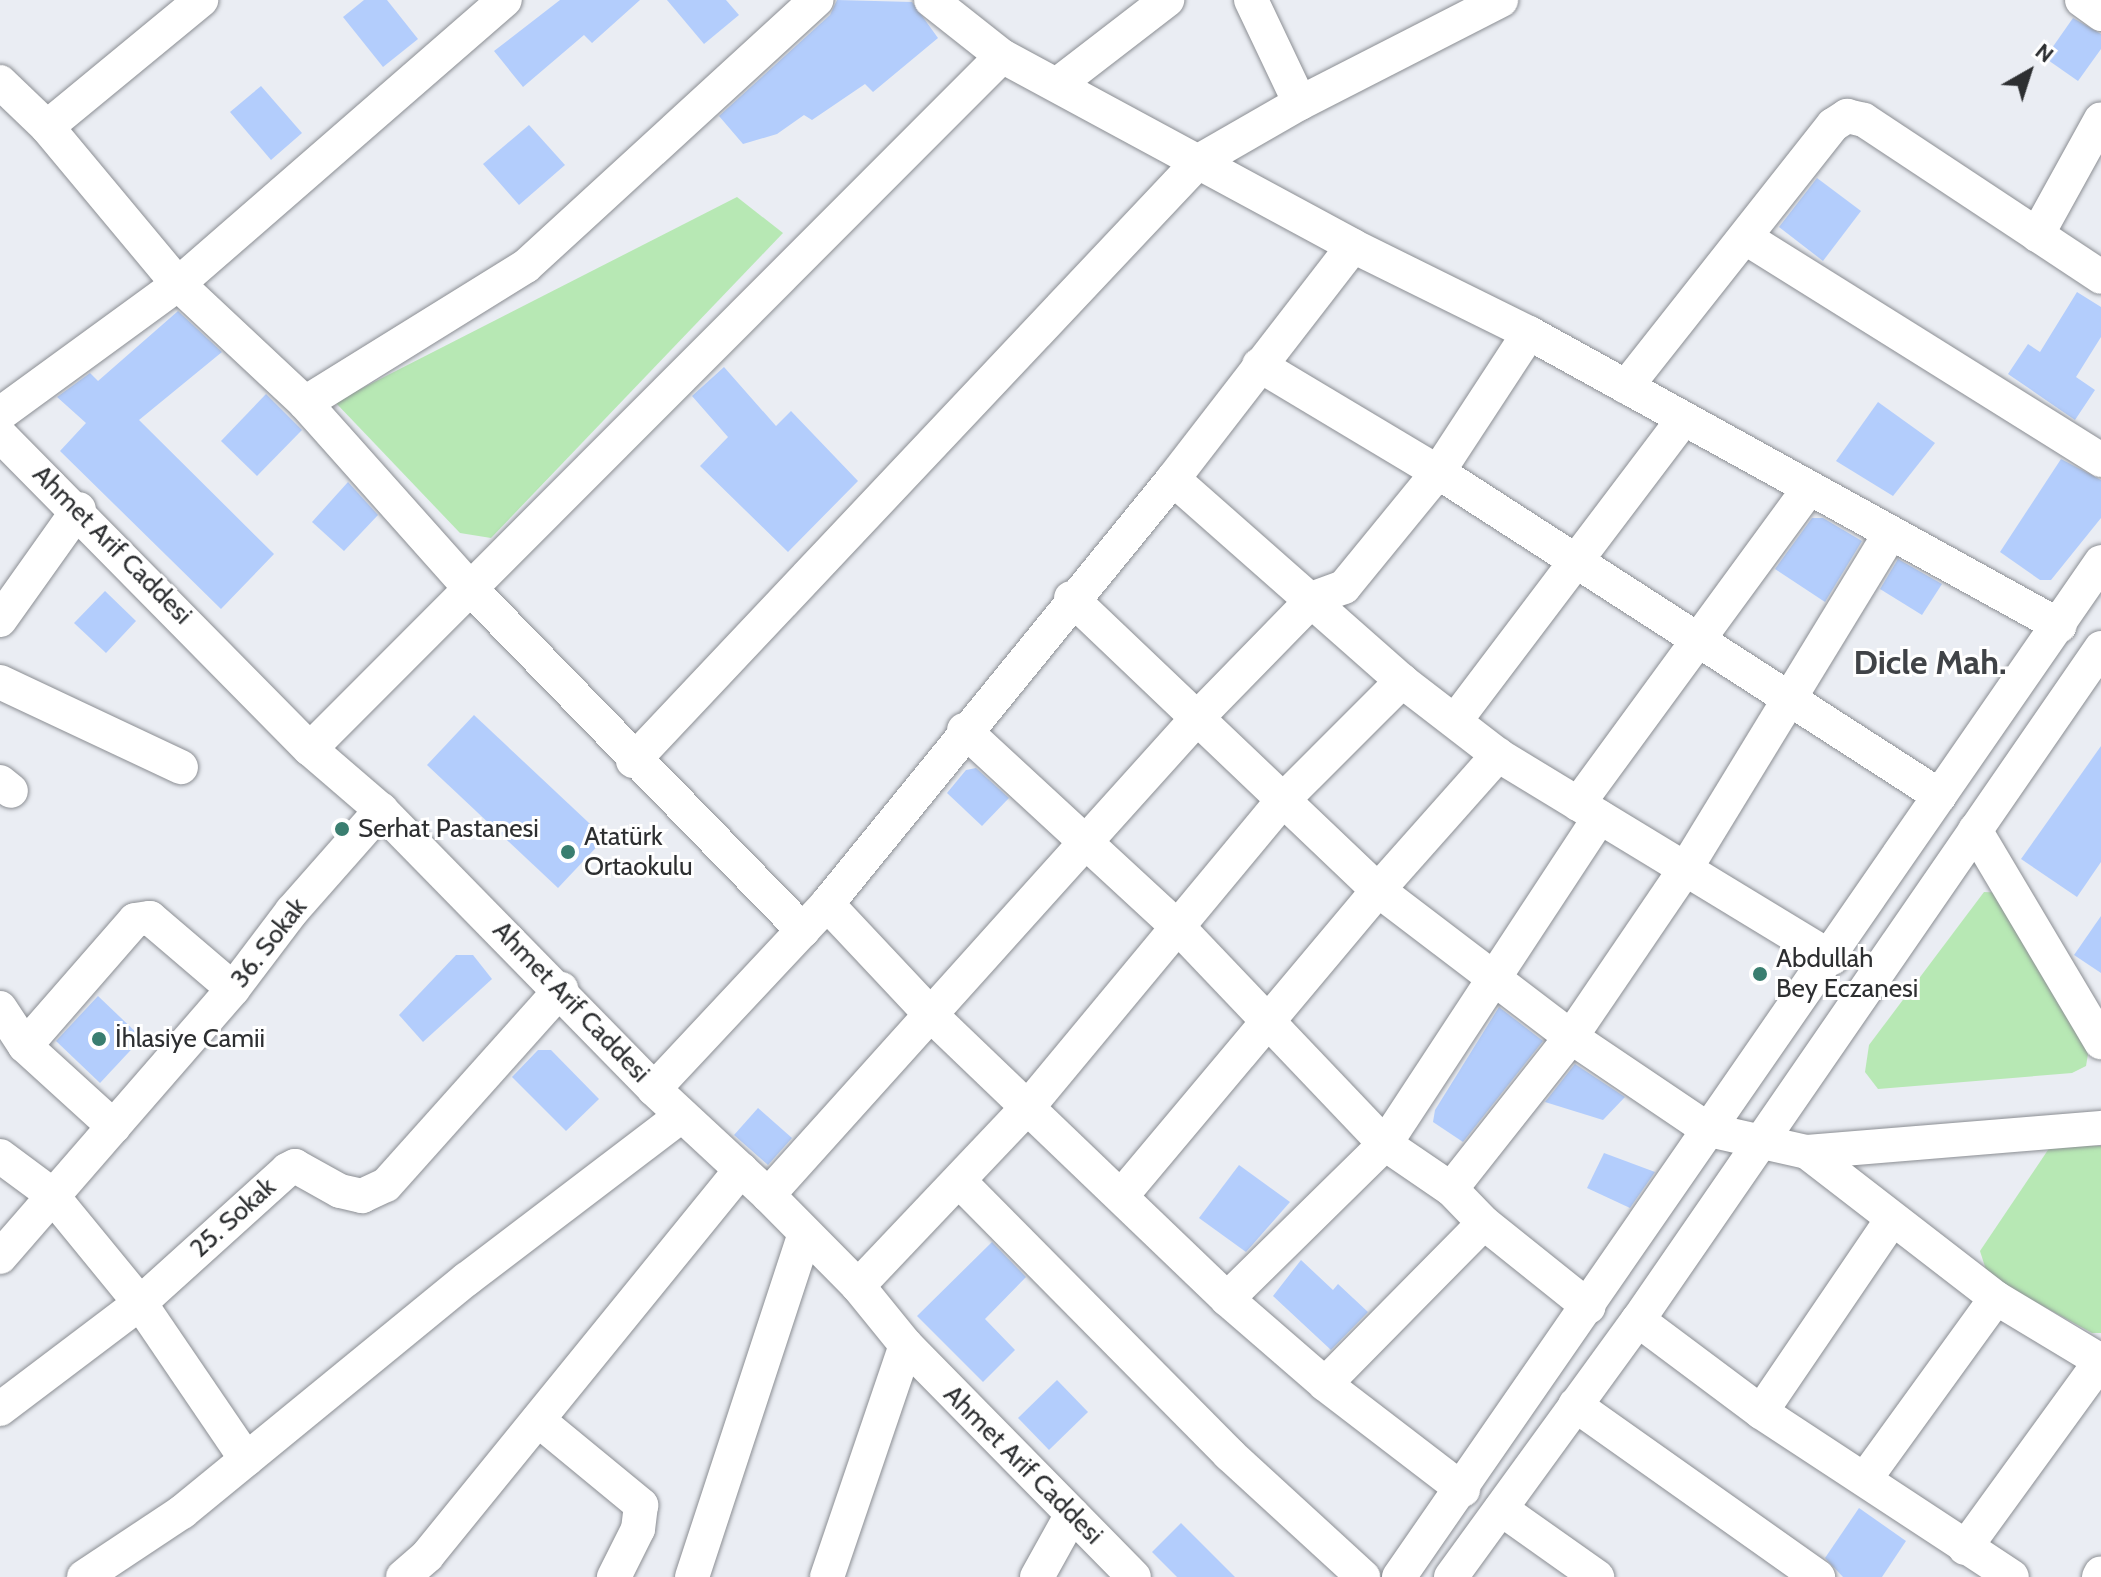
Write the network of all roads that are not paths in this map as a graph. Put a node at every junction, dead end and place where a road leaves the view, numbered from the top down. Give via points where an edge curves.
1 (201, 0) edge
2 (505, 0) edge
3 (816, 0) edge
4 (931, 0) edge
5 (1167, 0) edge
6 (1251, 0) edge
7 (1501, 0) edge
8 (2082, 0) edge
9 (2101, 14) edge
10 (1002, 56) junction
11 (0, 82) edge
12 (1058, 84) junction
13 (1300, 103) junction
14 (2101, 119) edge
15 (47, 127) junction
16 (1199, 161) junction
17 (2037, 235) junction
18 (1746, 238) junction
19 (1353, 246) junction
20 (2101, 277) edge
21 (178, 284) junction
22 (1529, 333) junction
23 (1259, 365) junction
24 (1626, 387) junction
25 (305, 403) junction
26 (0, 414) edge
27 (1683, 420) junction
28 (0, 435) edge
29 (2101, 460) edge
30 (1438, 472) junction
31 (1173, 479) junction
32 (1809, 488) junction
33 (79, 509) junction
34 (1889, 535) junction
35 (1579, 561) junction
36 (2101, 562) edge
37 (469, 587) junction
38 (1071, 598) junction
39 (1314, 598) junction
40 (0, 620) edge
41 (2060, 626) junction
42 (1699, 638) junction
43 (2101, 648) edge
44 (1402, 681) junction
45 (0, 682) edge
46 (1793, 697) junction
47 (1199, 716) junction
48 (1455, 721) junction
49 (964, 730) junction
50 (310, 749) junction
51 (1498, 755) junction
52 (633, 761) junction
53 (181, 767) dead end
54 (1940, 796) junction
55 (1284, 799) junction
56 (381, 810) junction
57 (1589, 810) junction
58 (1975, 830) junction
59 (1085, 841) junction
60 (1686, 868) junction
61 (1378, 890) junction
62 (827, 904) junction
63 (1180, 929) junction
64 (803, 930) junction
65 (1832, 958) junction
66 (1497, 977) junction
67 (233, 989) junction
68 (561, 989) junction
69 (0, 1008) edge
70 (932, 1016) junction
71 (1270, 1024) junction
72 (1571, 1037) junction
73 (2101, 1042) edge
74 (25, 1046) junction
75 (654, 1089) junction
76 (1028, 1107) junction
77 (681, 1116) junction
78 (114, 1127) junction
79 (2101, 1128) edge
80 (1709, 1130) junction
81 (1762, 1142) junction
82 (1385, 1144) junction
83 (1807, 1152) junction
84 (0, 1156) edge
85 (741, 1169) junction
86 (960, 1182) junction
87 (1451, 1189) junction
88 (50, 1193) junction
89 (1123, 1194) junction
90 (768, 1195) junction
91 (1891, 1221) junction
92 (1484, 1223) junction
93 (804, 1237) junction
94 (0, 1257) edge
95 (858, 1286) junction
96 (1996, 1298) junction
97 (1227, 1299) junction
98 (140, 1303) junction
99 (1589, 1307) junction
100 (1638, 1320) junction
101 (906, 1345) junction
102 (2101, 1361) edge
103 (1325, 1384) junction
104 (1575, 1405) junction
105 (0, 1409) edge
106 (1761, 1412) junction
107 (538, 1420) junction
108 (246, 1459) junction
109 (1865, 1479) junction
110 (1463, 1490) junction
111 (1501, 1509) junction
112 (1072, 1514) junction
113 (1965, 1548) junction
114 (1592, 1576) edge
115 (84, 1577) edge
116 (403, 1577) edge
117 (614, 1577) edge
118 (692, 1577) edge
119 (827, 1577) edge
120 (1037, 1577) edge
121 (1134, 1577) edge
122 (1363, 1577) edge
123 (1399, 1577) edge
124 (1451, 1577) edge
125 (1818, 1577) edge
126 (2012, 1577) edge

1 - 15 street
2 - 21 street
3 - 25 street via 526,266
4 - 10 street
5 - 12 street
6 - 13 street
7 - 13 street
8 - 9 street
10 - 12 street
10 - 37 street
11 - 15 street
12 - 16 street
13 - 16 street
14 - 17 street
15 - 21 street
16 - 19 street
16 - 52 street
17 - 18 street via 1864,120 1847,116 1833,125
17 - 20 street
18 - 24 street
18 - 29 street
19 - 22 street
19 - 23 street
21 - 25 street
21 - 26 street
22 - 24 street
22 - 30 street
23 - 30 street
23 - 31 street
24 - 27 street
25 - 37 street
27 - 32 street
27 - 35 street
28 - 33 street, Ahmet Arif Caddesi
30 - 35 street
30 - 39 street via 1344,587
31 - 38 street
31 - 39 street
32 - 34 street
32 - 42 street
33 - 40 street
33 - 50 street, Ahmet Arif Caddesi
34 - 41 street
34 - 46 street
35 - 42 street
35 - 48 street
36 - 41 street
37 - 50 street
37 - 52 street
38 - 47 street
38 - 49 street
39 - 44 street
39 - 47 street
41 - 54 street
42 - 46 street
42 - 57 street
43 - 58 street
44 - 48 street
44 - 55 street
45 - 53 street
46 - 54 street
46 - 60 street
47 - 55 street
47 - 59 street
48 - 51 street
49 - 59 street
49 - 62 street
50 - 56 street, Ahmet Arif Caddesi
51 - 57 street
51 - 61 street
52 - 64 street
54 - 65 street
55 - 61 street
55 - 63 street
56 - 67 street, 36. Sokak via 292,911
56 - 68 street, Ahmet Arif Caddesi
57 - 60 street
57 - 66 street
58 - 73 street
58 - 81 street
59 - 63 street
59 - 70 street
60 - 65 street
60 - 72 street
61 - 66 street
61 - 71 street
62 - 64 street
62 - 70 street
63 - 71 street
63 - 76 street
64 - 75 street
65 - 80 street
66 - 72 street
66 - 82 street
67 - 74 street via 150,918 135,920
67 - 78 street, 36. Sokak
68 - 75 street, Ahmet Arif Caddesi
68 - 98 street, 25. Sokak via 386,1185 362,1196 340,1191 295,1166 239,1210
69 - 74 street
70 - 76 street
70 - 90 street
71 - 82 street
71 - 89 street
72 - 80 street
72 - 87 street
74 - 78 street
75 - 77 street, Ahmet Arif Caddesi
76 - 86 street
76 - 89 street
77 - 85 street, Ahmet Arif Caddesi
77 - 108 street via 467,1279
78 - 88 street, 36. Sokak
79 - 83 street
80 - 81 street
80 - 99 street
81 - 83 street
81 - 100 street
82 - 87 street
82 - 97 street
83 - 91 street
84 - 88 street
85 - 90 street, Ahmet Arif Caddesi
85 - 107 street
86 - 95 street
86 - 122 street via 1229,1454
87 - 92 street
88 - 94 street, 36. Sokak
88 - 98 street
89 - 97 street
90 - 93 street, Ahmet Arif Caddesi
91 - 96 street
91 - 106 street
92 - 99 street
92 - 103 street
93 - 95 street, Ahmet Arif Caddesi
93 - 118 street
95 - 101 street, Ahmet Arif Caddesi
96 - 102 street
96 - 109 street
97 - 103 street
98 - 105 street, 25. Sokak
98 - 108 street
99 - 110 street
100 - 104 street
100 - 106 street
101 - 112 street, Ahmet Arif Caddesi
101 - 119 street
102 - 113 street
103 - 110 street
104 - 111 street
104 - 125 street
106 - 109 street
107 - 116 street via 427,1556
107 - 117 street via 641,1505 638,1529
108 - 115 street via 182,1512
109 - 113 street
110 - 123 street
111 - 114 street
111 - 124 street
112 - 120 street
112 - 121 street, Ahmet Arif Caddesi
113 - 126 street

